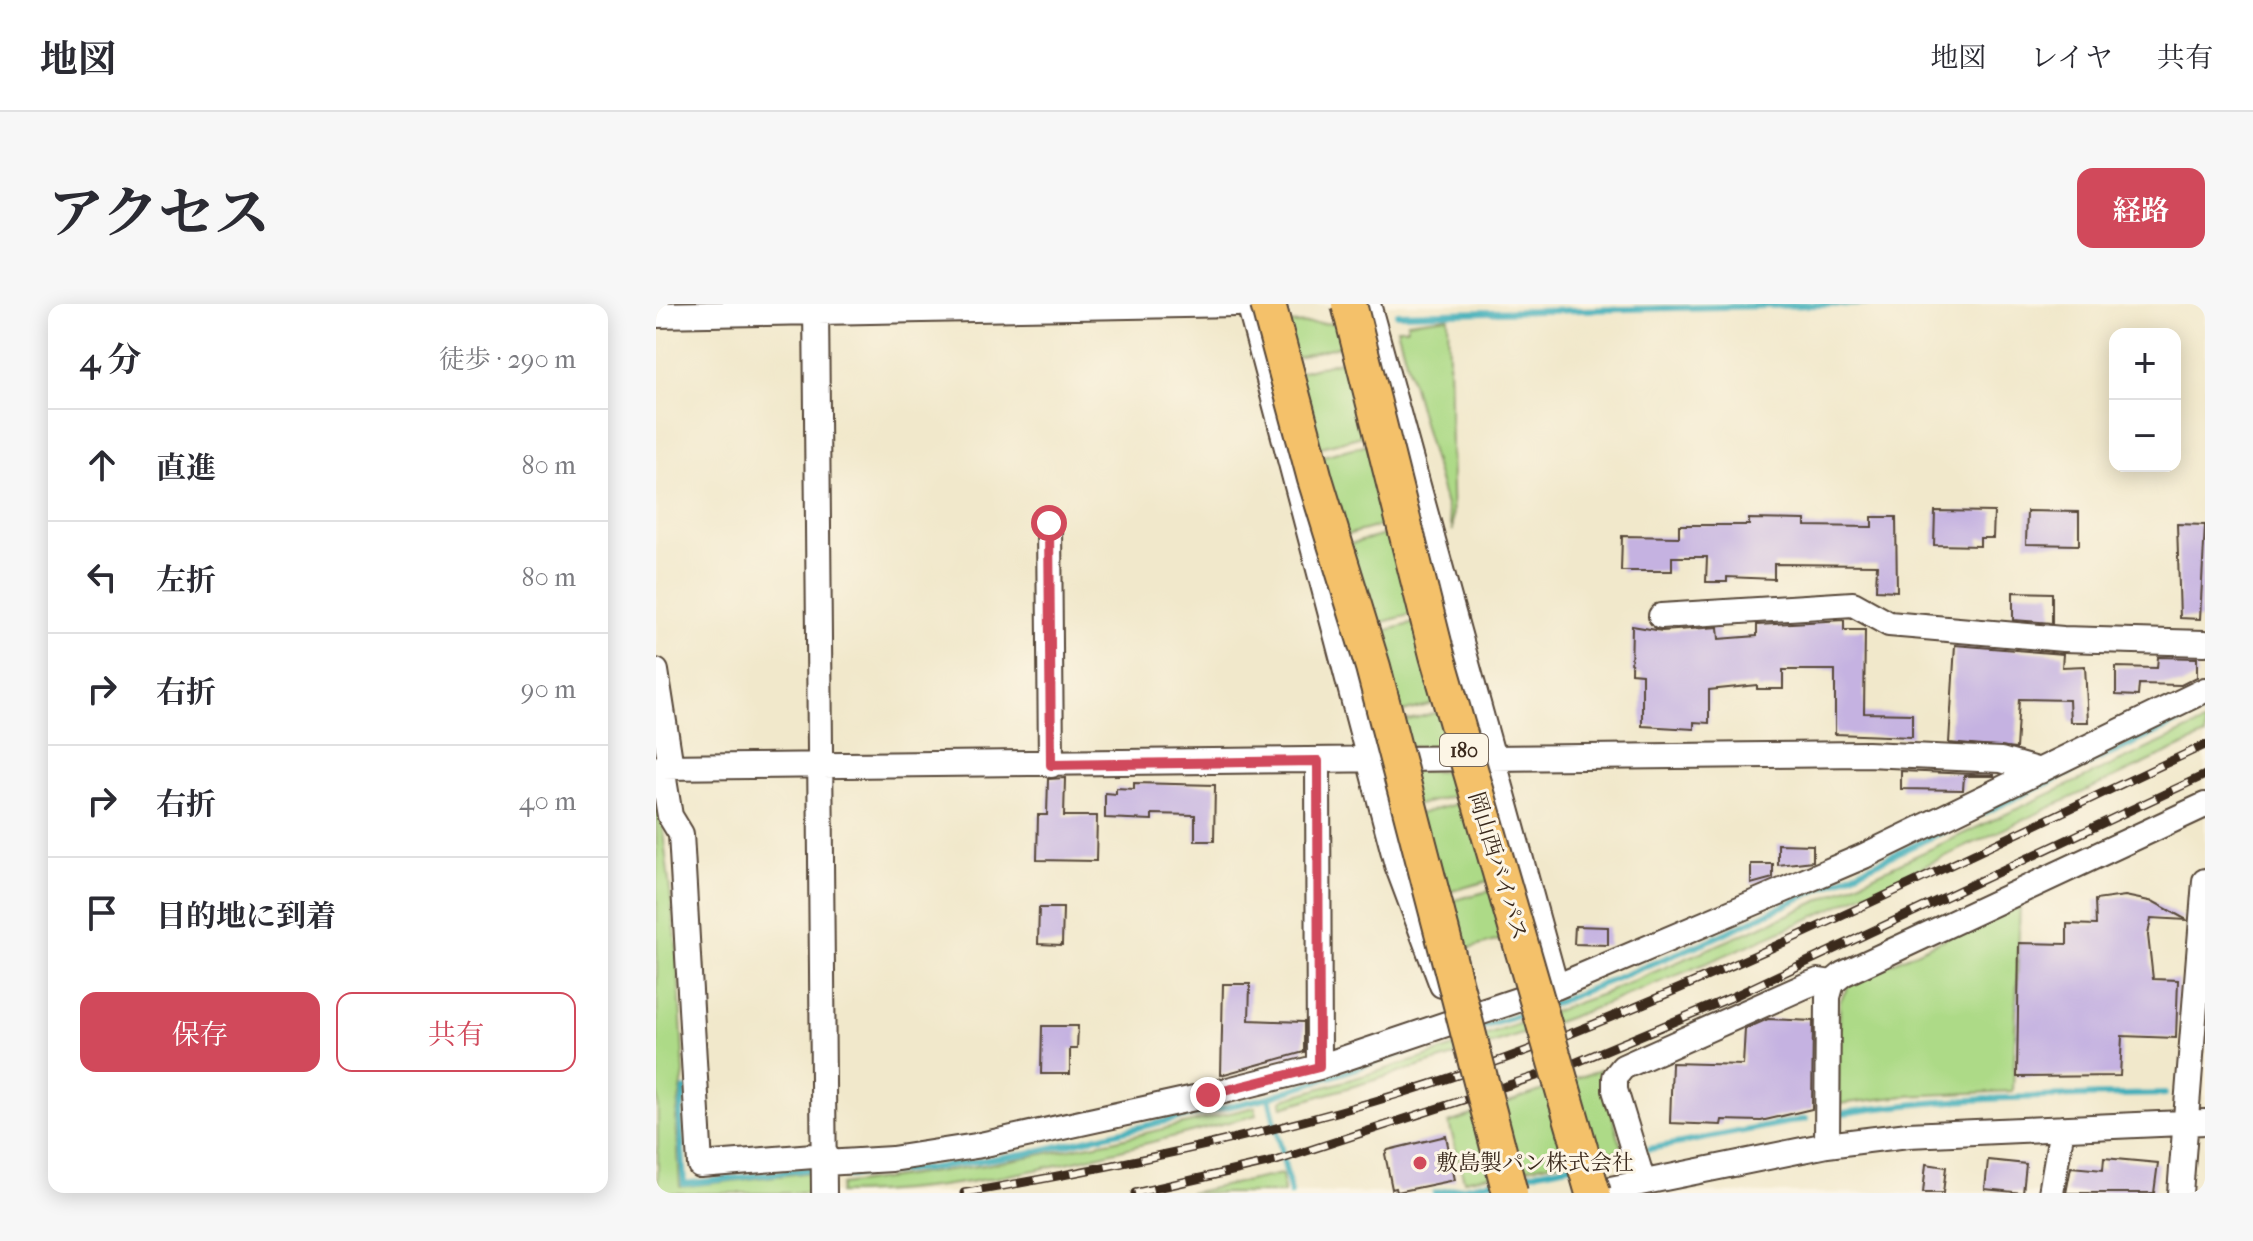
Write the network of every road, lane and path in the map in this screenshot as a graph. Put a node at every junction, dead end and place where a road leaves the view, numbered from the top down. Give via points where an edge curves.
1 (1237, 304) edge
2 (1249, 304) edge
3 (1268, 304) edge
4 (1349, 304) edge
5 (1368, 304) edge
6 (816, 308) edge
7 (656, 315) edge
8 (1049, 523) dead end
9 (1661, 616) dead end
10 (2205, 643) edge
11 (656, 671) edge
12 (2205, 690) edge
13 (1490, 756) junction
14 (1369, 759) junction
15 (1318, 761) junction
16 (1051, 765) junction
17 (671, 767) junction
18 (820, 768) junction
19 (2040, 771) junction
20 (2205, 805) edge
21 (2205, 881) edge
22 (1832, 983) junction
23 (1556, 987) junction
24 (1455, 1021) junction
25 (1319, 1067) junction
26 (2196, 1123) edge
27 (2062, 1128) junction
28 (1827, 1145) junction
29 (825, 1171) edge
30 (1643, 1182) junction
31 (1603, 1192) edge
32 (1510, 1193) edge
33 (2051, 1193) edge
34 (2180, 1193) edge

1 - 6 street
2 - 14 street
3 - 32 highway, bridge via 1373,667
4 - 31 highway, 岡山西バイパス / 180, bridge via 1437,655
5 - 13 street
6 - 7 street
6 - 18 street
8 - 16 street
9 - 10 street via 1853,604 1889,624 2063,639
11 - 17 street
12 - 19 street
13 - 14 street
13 - 19 street via 1867,754 2001,760
13 - 23 street
14 - 15 street
14 - 24 street via 1397,865
15 - 16 street
15 - 25 street
16 - 18 street
17 - 18 street
17 - 29 street via 662,767 670,816 681,834 700,1165
18 - 29 street
19 - 23 street via 1806,882
20 - 22 street
21 - 26 street
22 - 28 street
22 - 30 street via 1805,986 1623,1067 1615,1077 1615,1090
23 - 24 street
24 - 25 street
25 - 29 street via 976,1146
26 - 27 street
26 - 34 street
27 - 28 street via 1908,1135
27 - 33 street
28 - 30 street
30 - 31 street

